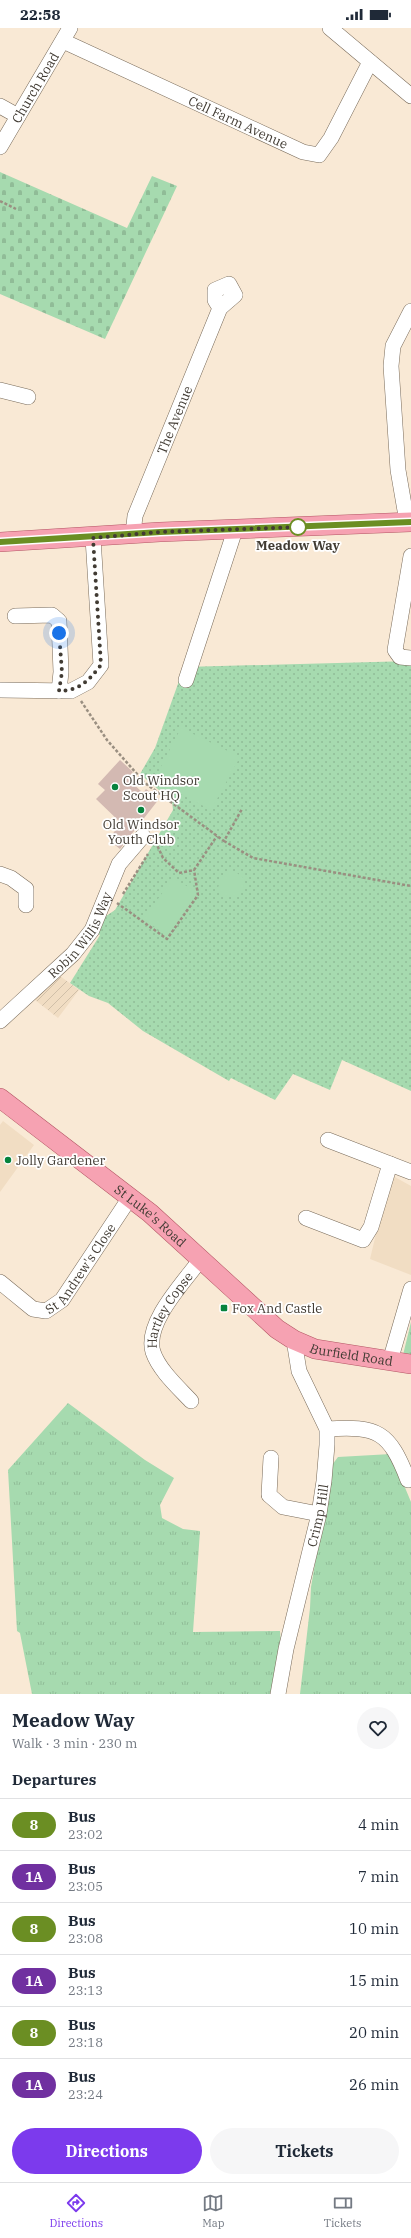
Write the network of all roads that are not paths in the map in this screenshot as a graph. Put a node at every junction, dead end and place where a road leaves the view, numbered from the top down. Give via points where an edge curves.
1 (330, 28) edge
2 (67, 34) edge
3 (370, 62) junction
4 (411, 96) edge
5 (0, 106) edge
6 (18, 116) junction
7 (0, 147) edge
8 (220, 308) dead end
9 (411, 311) edge
10 (0, 390) edge
11 (28, 397) dead end
12 (408, 497) edge
13 (409, 522) edge
14 (235, 530) junction
15 (133, 534) junction
16 (93, 538) junction
17 (0, 542) edge
18 (411, 556) edge
19 (15, 616) dead end
20 (411, 658) edge
21 (186, 680) dead end
22 (0, 690) edge
23 (66, 690) junction
24 (148, 839) road end
25 (0, 874) edge
26 (26, 905) dead end
27 (0, 1021) edge
28 (0, 1098) edge
29 (328, 1140) dead end
30 (390, 1164) junction
31 (411, 1172) edge
32 (129, 1199) junction
33 (306, 1218) dead end
34 (201, 1259) junction
35 (0, 1282) edge
36 (411, 1288) edge
37 (294, 1340) junction
38 (390, 1361) junction
39 (411, 1364) edge
40 (191, 1401) dead end
41 (327, 1429) junction
42 (271, 1458) dead end
43 (408, 1480) dead end
44 (319, 1514) junction
45 (278, 1694) edge

1 - 3 street
2 - 3 street, Cell Farm Avenue via 303,152 319,155 331,138
2 - 6 street, Church Road
3 - 4 street
5 - 6 street
6 - 7 street, Church Road
8 - 15 street, The Avenue via 135,516
9 - 12 street via 393,346 391,366 398,470
10 - 11 street
12 - 13 street
13 - 14 main road
14 - 15 main road
14 - 21 street
15 - 16 main road
16 - 17 main road
16 - 23 street via 101,665 88,682
18 - 20 street via 395,650 400,657
19 - 23 street via 52,615 59,620 62,672
22 - 23 street
24 - 27 street, Robin Willis Way via 119,864 92,930 73,954
25 - 26 street via 11,878 26,889
28 - 32 main road, St Luke's Road
29 - 30 street
30 - 31 street
30 - 33 street via 371,1227 363,1240
32 - 34 main road, St Luke's Road via 150,1213
32 - 35 street, St Andrew's Close via 62,1300 46,1310 33,1309
34 - 37 main road, St Luke's Road via 276,1329
34 - 40 street, Hartley Copse via 161,1313 152,1332 154,1352 166,1372
36 - 38 street
37 - 38 main road, Burfield Road via 315,1349
37 - 41 street, Crimp Hill via 299,1371
38 - 39 main road, Burfield Road
41 - 43 street via 372,1430 394,1449
41 - 44 street, Crimp Hill
42 - 44 street via 269,1495 283,1507
44 - 45 street, Crimp Hill via 286,1649

